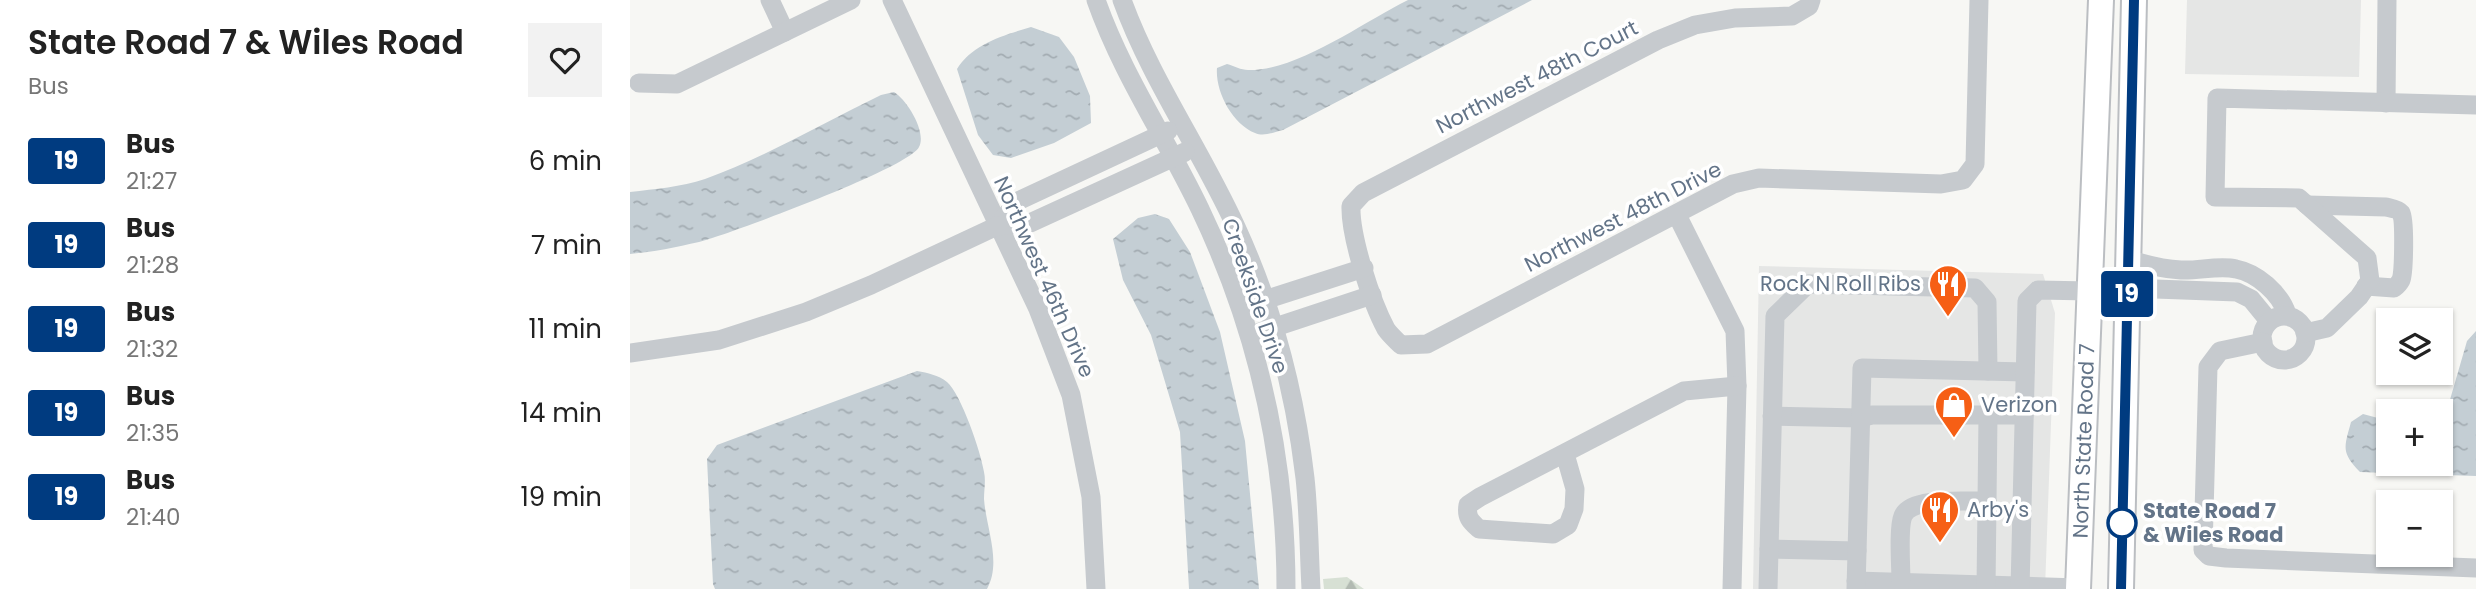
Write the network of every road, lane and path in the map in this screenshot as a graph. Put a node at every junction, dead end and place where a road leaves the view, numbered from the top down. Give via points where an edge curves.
1 (770, 0) edge
2 (851, 0) edge
3 (892, 0) edge
4 (1096, 0) edge
5 (1122, 0) edge
6 (1811, 0) edge
7 (1979, 0) edge
8 (2101, 0) edge
9 (2134, 0) edge
10 (2387, 0) edge
11 (785, 32) junction
12 (639, 83) dead end
13 (2386, 103) junction
14 (2476, 105) edge
15 (1182, 125) junction
16 (1159, 135) junction
17 (1195, 148) junction
18 (1173, 158) junction
19 (2094, 193) junction
20 (2307, 205) junction
21 (1677, 215) junction
22 (997, 226) junction
23 (2128, 259) junction
24 (1364, 268) junction
25 (2251, 274) junction
26 (2366, 286) junction
27 (2128, 288) junction
28 (2090, 292) junction
29 (2237, 292) junction
30 (1372, 295) junction
31 (1264, 300) junction
32 (1240, 308) junction
33 (2278, 317) junction
34 (1273, 328) junction
35 (2305, 333) junction
36 (1249, 336) junction
37 (2263, 342) junction
38 (630, 353) edge
39 (1988, 371) junction
40 (2025, 372) junction
41 (1737, 386) junction
42 (2125, 391) junction
43 (1988, 415) junction
44 (2024, 415) junction
45 (1772, 416) junction
46 (1860, 418) junction
47 (1565, 454) junction
48 (1987, 501) junction
49 (1769, 548) junction
50 (1857, 551) junction
51 (2476, 568) edge
52 (1901, 582) junction
53 (1856, 585) edge
54 (1986, 587) edge
55 (2020, 588) edge
56 (2078, 588) edge
57 (1096, 589) edge
58 (1286, 589) edge
59 (1311, 589) edge
60 (1732, 589) edge
61 (1768, 589) edge
62 (2121, 589) edge

1 - 11 street
2 - 11 street
3 - 22 street, Northwest 46th Drive
4 - 16 street, Creekside Drive
5 - 15 street, Creekside Drive via 1144,54
6 - 24 street, Northwest 48th Court via 1792,16 1695,25 1658,40 1363,193 1351,206 1351,222
7 - 21 street, Northwest 48th Drive via 1975,164 1963,180 1941,184 1759,178 1733,184
8 - 19 main road, North State Road 7
9 - 23 main road, North State Road 7
10 - 13 street
11 - 12 street via 677,84
13 - 14 street
13 - 20 street via 2217,98 2215,197 2299,198
15 - 16 street
15 - 17 street, Creekside Drive
16 - 18 street, Creekside Drive
16 - 22 street via 1018,201
17 - 18 street
17 - 31 street, Creekside Drive via 1237,230
18 - 22 street via 1030,223
18 - 32 street, Creekside Drive via 1221,254
19 - 27 main road via 2107,263
19 - 28 main road, North State Road 7
20 - 26 street via 2367,258 2370,281
20 - 26 street via 2386,207 2401,214 2400,282 2394,288
21 - 30 street, Northwest 48th Drive via 1427,344 1401,345 1387,330
21 - 41 street via 1735,331
22 - 38 street via 806,312 719,340
22 - 57 street, Northwest 46th Drive via 1038,309 1071,395 1091,498
23 - 25 street via 2158,268 2235,268
23 - 27 main road, North State Road 7
24 - 30 street, Northwest 48th Drive
24 - 31 street
25 - 29 street
25 - 33 street via 2283,304
26 - 35 street via 2327,328
27 - 29 street
27 - 42 main road, North State Road 7
28 - 40 street via 2038,290 2027,301
28 - 42 main road via 2111,320
28 - 56 main road, North State Road 7
29 - 33 street
30 - 34 street
31 - 32 street
31 - 34 street, Creekside Drive
32 - 36 street, Creekside Drive
33 - 35 street via 2301,322
33 - 37 street via 2263,333
34 - 36 street
34 - 59 street, Creekside Drive via 1302,455
35 - 37 street via 2300,354 2286,362 2271,356
36 - 58 street, Creekside Drive via 1279,464
37 - 51 street via 2220,351 2208,367 2203,550 2209,556 2226,558
39 - 40 street
39 - 45 street via 1987,302 1975,288 1808,284 1775,316
39 - 46 street via 1862,368
40 - 44 street
41 - 47 street via 1684,391
41 - 60 street
42 - 62 main road, North State Road 7
43 - 44 street
43 - 46 street
43 - 48 street
44 - 55 street
45 - 46 street
45 - 49 street
46 - 50 street
47 - 47 street via 1468,505 1470,522 1479,529 1553,534 1568,525 1575,489
48 - 52 street via 1922,503 1909,508 1901,526
48 - 54 street
49 - 50 street
49 - 61 street
50 - 53 street
52 - 53 street
52 - 54 street
54 - 55 street
55 - 56 street

